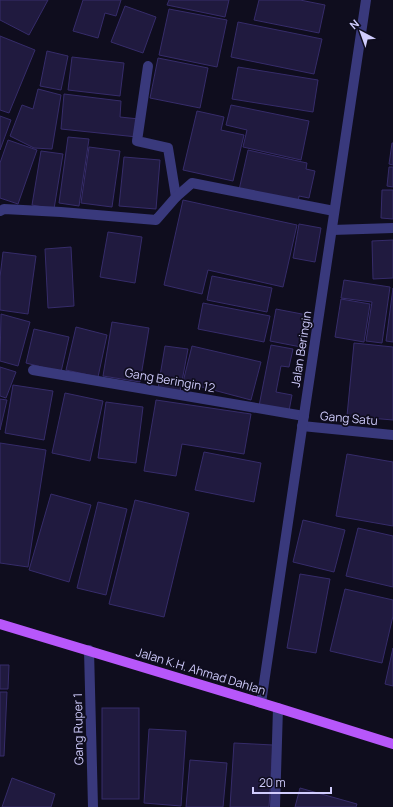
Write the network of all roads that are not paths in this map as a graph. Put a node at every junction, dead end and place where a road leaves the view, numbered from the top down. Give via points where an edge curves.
1 (366, 0) edge
2 (148, 66) dead end
3 (176, 197) junction
4 (0, 211) edge
5 (334, 211) junction
6 (393, 228) edge
7 (332, 230) junction
8 (32, 370) dead end
9 (303, 421) junction
10 (393, 435) edge
11 (0, 624) edge
12 (89, 650) junction
13 (261, 703) junction
14 (278, 708) junction
15 (393, 744) edge
16 (93, 807) edge
17 (275, 807) edge

1 - 5 street, Jalan Beringin
2 - 3 street via 138,141 168,148
3 - 4 street via 156,220 61,212 4,209
3 - 5 street via 192,183
5 - 7 street, Jalan Beringin
6 - 7 street
7 - 9 street, Jalan Beringin
8 - 9 street, Gang Beringin 12
9 - 10 street, Gang Satu
9 - 13 street, Jalan Beringin
11 - 12 main road, Jalan K.H. Ahmad Dahlan
12 - 13 main road, Jalan K.H. Ahmad Dahlan
12 - 16 street, Gang Ruper 1
13 - 14 main road, Jalan K.H. Ahmad Dahlan
14 - 15 main road, Jalan K.H. Ahmad Dahlan
14 - 17 street

